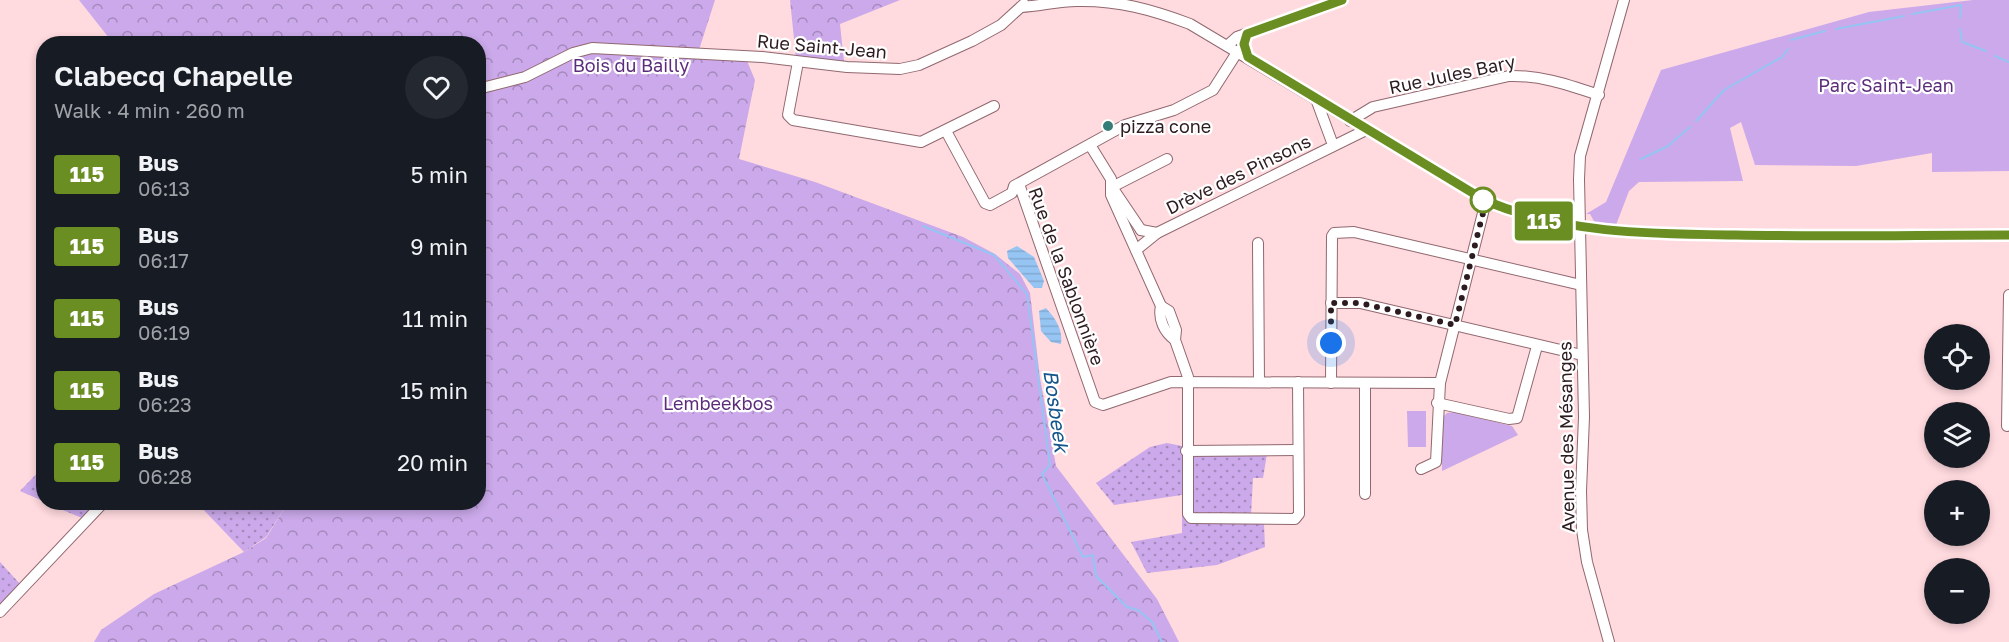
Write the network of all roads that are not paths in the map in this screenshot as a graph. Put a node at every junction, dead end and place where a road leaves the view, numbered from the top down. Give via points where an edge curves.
1 (1342, 0) edge
2 (1624, 0) edge
3 (1025, 4) edge
4 (1247, 34) junction
5 (1228, 45) junction
6 (1238, 51) junction
7 (1248, 57) junction
8 (798, 62) junction
9 (486, 86) edge
10 (1599, 95) junction
11 (1316, 99) junction
12 (994, 106) dead end
13 (1350, 121) junction
14 (1366, 130) junction
15 (946, 131) junction
16 (1090, 145) junction
17 (1333, 145) junction
18 (1167, 159) dead end
19 (1019, 184) junction
20 (1112, 187) junction
21 (1486, 201) junction
22 (1579, 228) junction
23 (1141, 230) junction
24 (1157, 233) junction
25 (1129, 235) junction
26 (2009, 236) edge
27 (1258, 243) dead end
28 (1136, 250) junction
29 (1470, 260) junction
30 (1581, 285) junction
31 (2009, 295) edge
32 (1331, 303) junction
33 (1455, 325) junction
34 (1537, 346) junction
35 (1582, 355) junction
36 (1188, 382) junction
37 (1259, 382) junction
38 (1298, 382) junction
39 (1331, 383) junction
40 (1365, 383) junction
41 (1440, 383) junction
42 (1437, 403) junction
43 (2007, 426) dead end
44 (1298, 450) junction
45 (1186, 451) junction
46 (1421, 469) dead end
47 (1365, 494) dead end
48 (96, 510) edge
49 (0, 612) edge
50 (1609, 642) edge

1 - 4 street
2 - 10 street, Avenue des Mésanges
3 - 5 street, Rue Saint-Jean via 1076,1 1135,5 1190,24
3 - 8 street, Rue Saint-Jean via 1001,25 920,65 872,69
4 - 5 street
4 - 7 street via 1244,44
5 - 6 street, Rue Saint-Jean
6 - 7 street, Rue Saint-Jean
6 - 16 street via 1212,90 1174,110 1125,125
7 - 11 street, Rue Saint-Jean
8 - 9 street, Rue Saint-Jean via 592,48 525,77
8 - 15 street via 788,115 793,120 921,142
10 - 13 street, Rue Jules Bary via 1528,75 1509,76 1373,107
10 - 22 street, Avenue des Mésanges via 1580,156
11 - 13 street, Rue Saint-Jean
11 - 17 street, Drève des Pinsons
12 - 15 street
13 - 14 street, Rue Saint-Jean
14 - 17 street, Drève des Pinsons
14 - 21 street, Rue Saint-Jean
15 - 19 street, Rue de la Sablonnière via 985,203 990,206 1012,194
16 - 19 street
16 - 20 street
17 - 24 street, Drève des Pinsons
18 - 20 street
19 - 36 street, Rue de la Sablonnière via 1095,402 1103,405 1166,383
20 - 23 street
20 - 25 street via 1111,195
21 - 22 street, Rue Saint-Jean via 1514,213
21 - 29 street
22 - 26 street, Rue Saint-Jean via 1667,235
22 - 30 street, Avenue des Mésanges
23 - 24 street, Drève des Pinsons
23 - 25 street
24 - 28 street, Drève des Pinsons
25 - 28 street
27 - 37 street
28 - 36 street via 1161,306 1159,314 1167,334 1175,340
29 - 30 street
29 - 32 street via 1354,232 1334,233
29 - 33 street
30 - 35 street, Avenue des Mésanges
31 - 43 street
32 - 33 street via 1360,303
32 - 39 street
33 - 34 street
33 - 41 street
34 - 35 street
34 - 42 street via 1517,418
35 - 50 street, Avenue des Mésanges via 1582,530
36 - 37 street
36 - 45 street
37 - 38 street
38 - 39 street
38 - 44 street
39 - 40 street
40 - 41 street
40 - 47 street
41 - 42 street
42 - 46 street via 1436,462
44 - 45 street
44 - 45 street via 1299,514 1295,519 1196,520 1188,514
48 - 49 street

